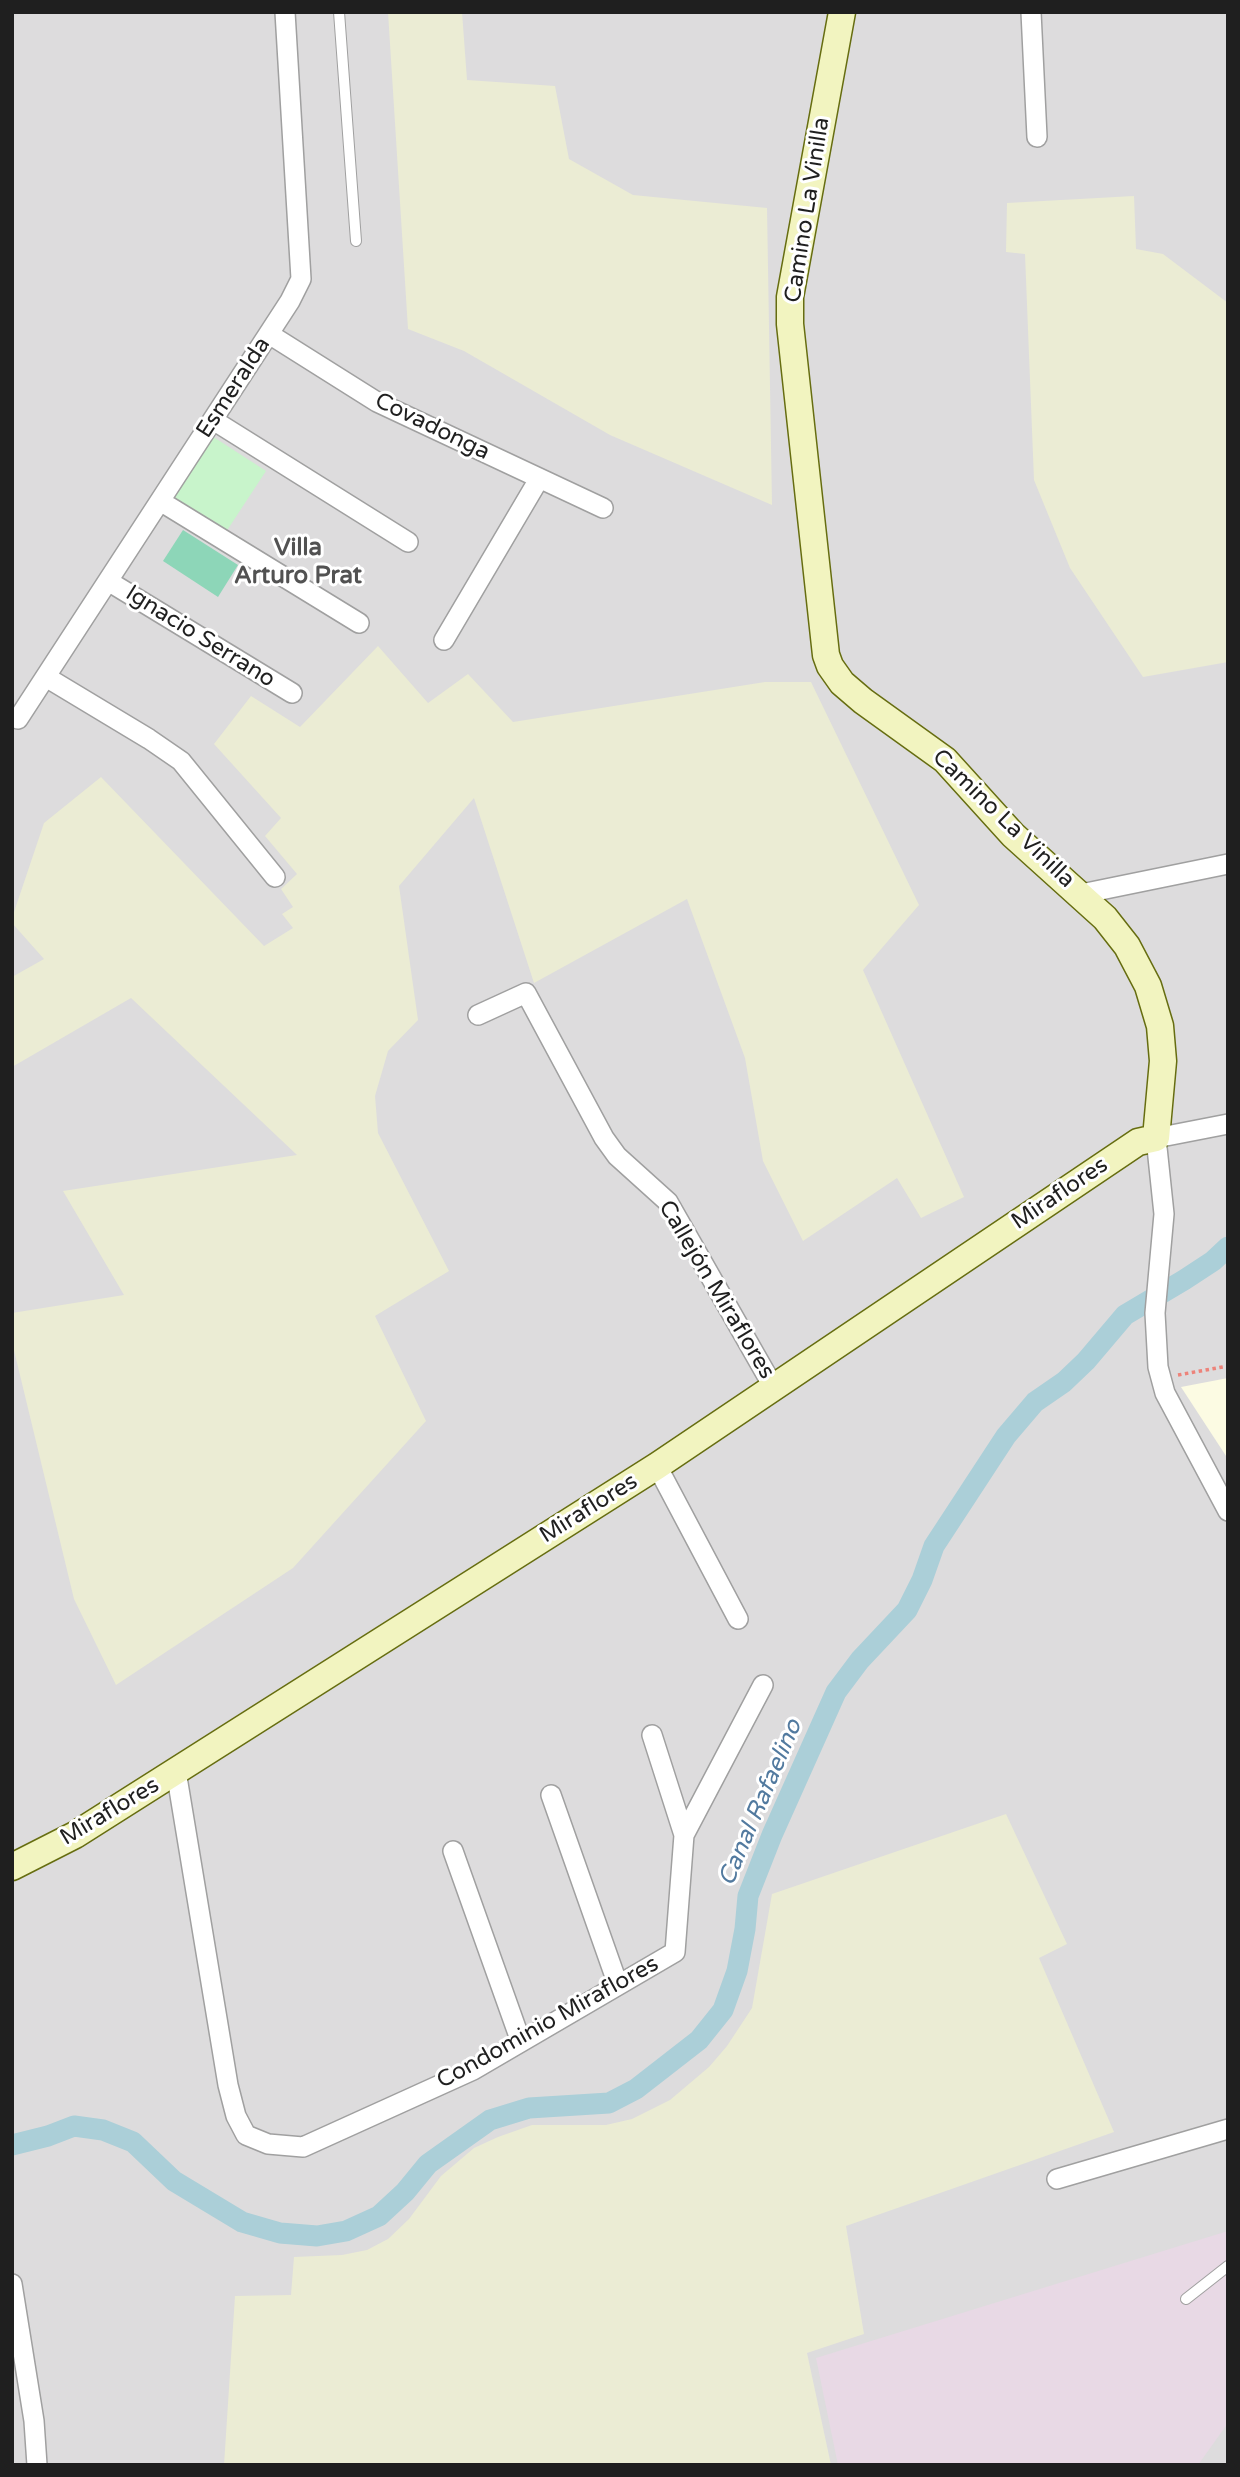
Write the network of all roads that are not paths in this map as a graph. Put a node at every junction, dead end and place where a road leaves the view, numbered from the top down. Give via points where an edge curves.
1 (285, 12) edge
2 (339, 12) edge
3 (842, 12) edge
4 (1031, 12) edge
5 (1037, 137) dead end
6 (356, 241) dead end
7 (269, 334) junction
8 (213, 420) junction
9 (539, 479) junction
10 (160, 501) junction
11 (603, 508) dead end
12 (408, 542) dead end
13 (108, 581) junction
14 (359, 623) dead end
15 (444, 640) dead end
16 (46, 677) junction
17 (292, 693) dead end
18 (18, 719) dead end
19 (1228, 864) edge
20 (275, 877) dead end
21 (1081, 894) junction
22 (478, 1015) dead end
23 (1228, 1124) edge
24 (1156, 1138) junction
25 (774, 1388) junction
26 (657, 1466) junction
27 (1228, 1511) edge
28 (738, 1619) dead end
29 (763, 1685) dead end
30 (652, 1735) dead end
31 (176, 1771) junction
32 (551, 1795) dead end
33 (684, 1835) junction
34 (453, 1851) dead end
35 (12, 1867) edge
36 (618, 1985) junction
37 (521, 2042) junction
38 (1228, 2129) edge
39 (1057, 2179) dead end
40 (1228, 2266) edge
41 (12, 2284) edge
42 (1186, 2299) dead end
43 (37, 2465) edge

1 - 7 street, Esmeralda via 301,279
2 - 6 lane
3 - 21 street, Camino La Vinilla via 790,297 826,655 842,683 945,760 1013,835
4 - 5 street
7 - 8 street, Esmeralda
7 - 9 street, Covadonga via 377,402
8 - 10 street, Esmeralda
8 - 12 street
9 - 11 street, Covadonga
9 - 15 street
10 - 13 street, Esmeralda
10 - 14 street
13 - 16 street, Esmeralda
13 - 17 street, Ignacio Serrano
16 - 18 street, Esmeralda
16 - 20 street via 181,761
19 - 21 street
21 - 24 street, Camino La Vinilla via 1127,946 1155,1004 1163,1044
22 - 25 street, Callejón Miraflores via 526,993 604,1138 617,1156 668,1202
23 - 24 street
24 - 25 street, Miraflores via 1138,1142
24 - 27 street, Camino La Vinilla via 1164,1214 1155,1311 1161,1378 1170,1405
25 - 26 street, Miraflores
26 - 28 street
26 - 31 street, Miraflores
29 - 33 street
30 - 33 street, Condominio Miraflores
31 - 35 street, Miraflores via 75,1836
31 - 37 street, Condominio Miraflores via 228,2085 246,2135 268,2144 303,2147 473,2070
32 - 36 street
33 - 36 street, Condominio Miraflores via 675,1952
34 - 37 street
36 - 37 street, Condominio Miraflores
38 - 39 street
40 - 42 lane
41 - 43 street

